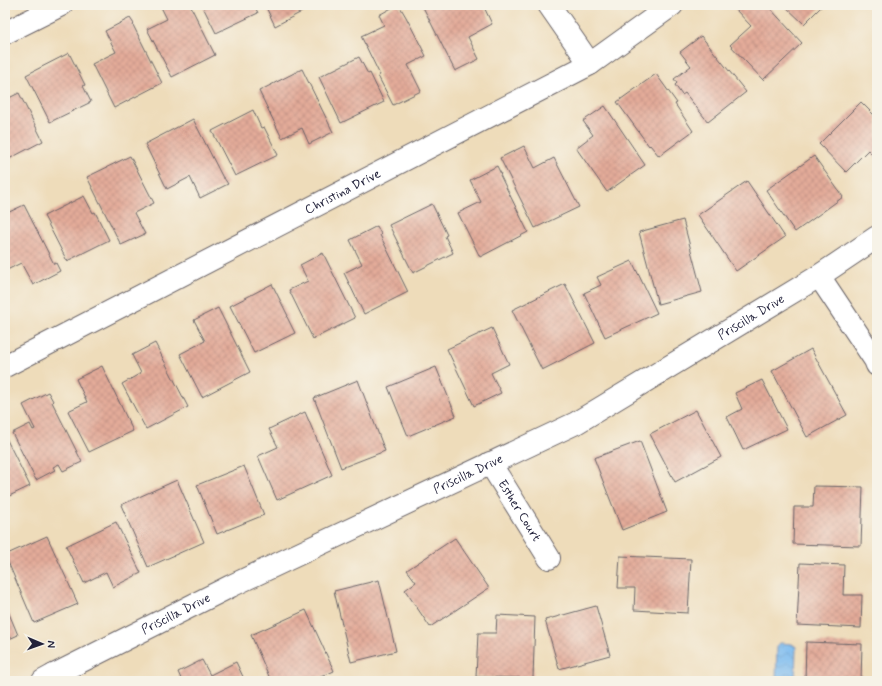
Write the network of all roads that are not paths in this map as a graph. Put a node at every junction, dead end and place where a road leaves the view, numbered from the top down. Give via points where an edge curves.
1 (61, 5) edge
2 (549, 5) edge
3 (672, 5) edge
4 (5, 33) edge
5 (590, 64) junction
6 (877, 236) edge
7 (819, 276) junction
8 (877, 365) edge
9 (5, 366) edge
10 (490, 463) junction
11 (549, 558) dead end
12 (51, 679) edge

1 - 4 street
2 - 5 street
3 - 5 street, Christina Drive
5 - 9 street, Christina Drive
6 - 7 street, Priscilla Drive
7 - 8 street
7 - 10 street, Priscilla Drive via 576,423
10 - 11 street, Esther Court
10 - 12 street, Priscilla Drive via 232,586

